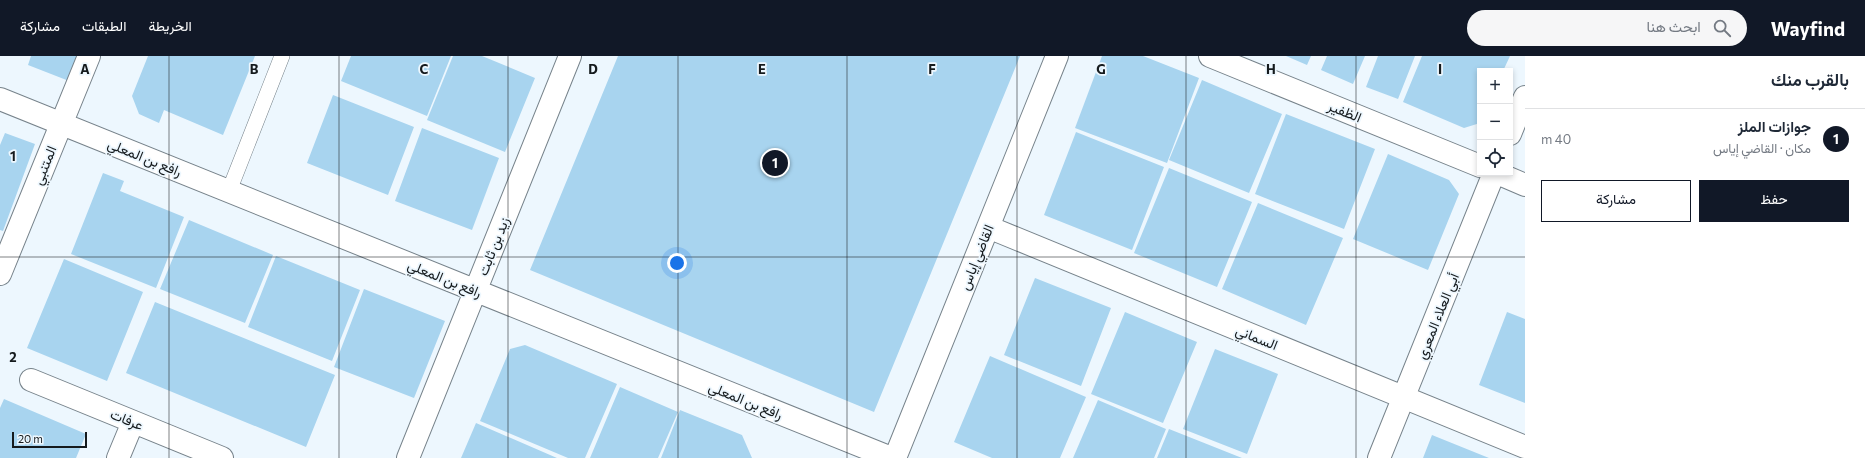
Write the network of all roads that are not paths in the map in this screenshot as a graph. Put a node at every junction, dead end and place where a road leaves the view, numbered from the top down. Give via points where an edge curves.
1 (89, 56) edge
2 (282, 56) edge
3 (570, 56) edge
4 (1057, 56) edge
5 (1210, 56) edge
6 (1525, 97) edge
7 (0, 99) edge
8 (61, 124) junction
9 (1513, 127) edge
10 (1477, 165) edge
11 (1495, 176) edge
12 (1504, 176) edge
13 (1525, 184) edge
14 (229, 191) junction
15 (988, 227) junction
16 (0, 274) edge
17 (475, 290) junction
18 (31, 380) dead end
19 (1404, 398) junction
20 (133, 422) junction
21 (1525, 447) edge
22 (118, 458) edge
23 (222, 458) edge
24 (408, 458) edge
25 (891, 458) edge
26 (895, 458) edge
27 (1379, 458) edge

1 - 8 street, المتنبي
2 - 14 lane
3 - 17 street, زيد بن ثابت
4 - 15 street, القاضي إياس
5 - 10 street, الظفير
6 - 9 street
7 - 8 street, رافع بن المعلي
8 - 14 street, رافع بن المعلي
8 - 16 street, المتنبي
11 - 19 street, أبي العلاء المعري
12 - 13 street
14 - 17 street, رافع بن المعلي
15 - 19 street, السماني
15 - 26 street, القاضي إياس
17 - 24 street, زيد بن ثابت
17 - 25 street, رافع بن المعلي
18 - 20 street, عرفات
19 - 21 street, السماني
19 - 27 street, أبي العلاء المعري
20 - 22 street
20 - 23 street, عرفات

